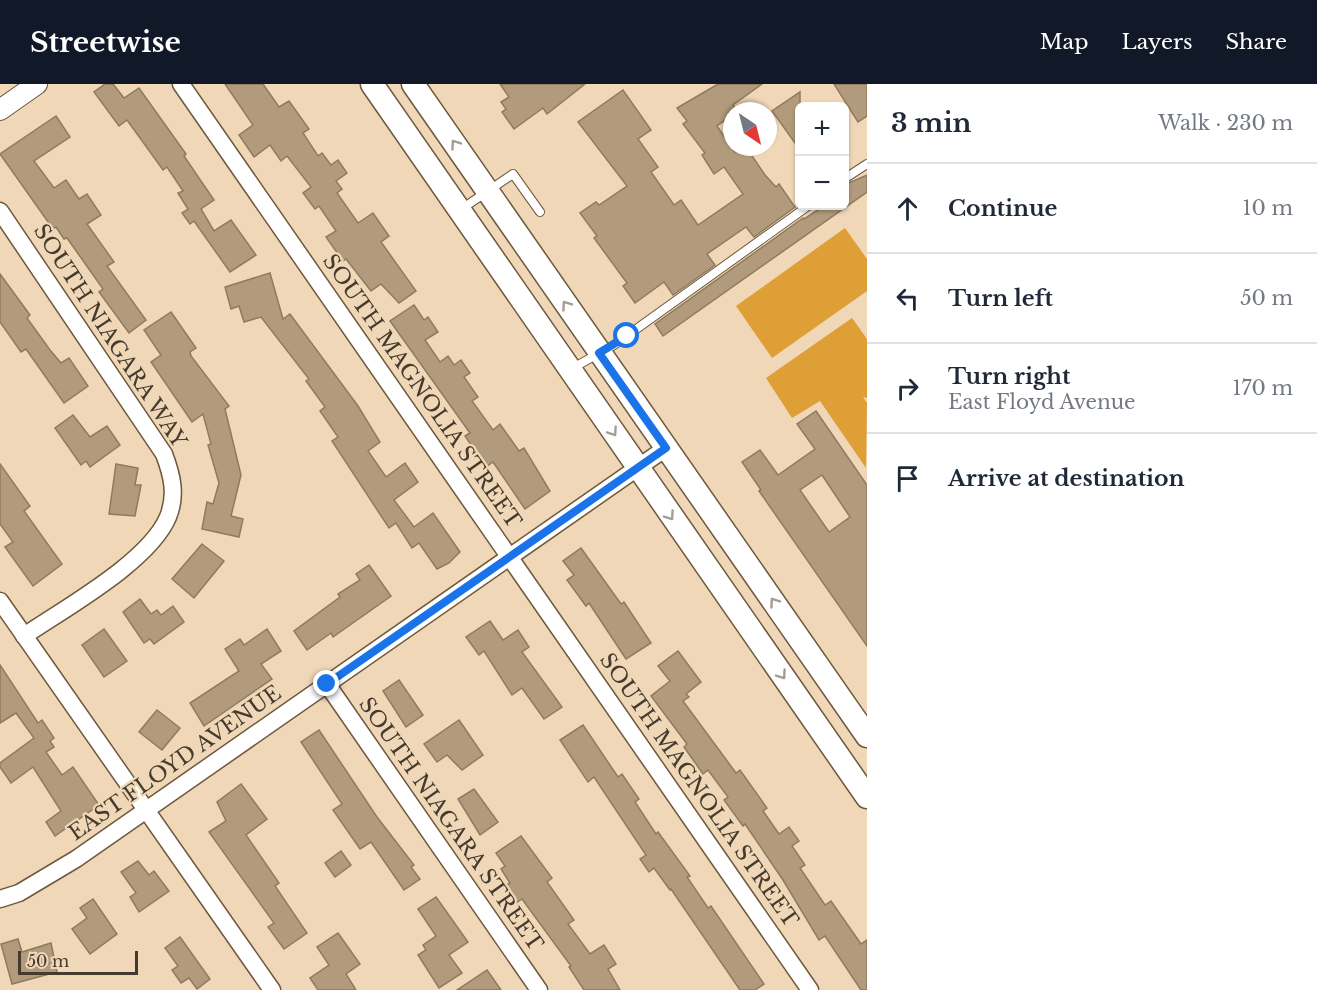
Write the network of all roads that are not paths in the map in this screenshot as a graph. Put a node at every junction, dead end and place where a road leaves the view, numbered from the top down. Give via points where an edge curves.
1 (37, 84) edge
2 (181, 84) edge
3 (372, 84) edge
4 (413, 84) edge
5 (0, 110) edge
6 (867, 164) edge
7 (849, 176) edge
8 (488, 191) junction
9 (460, 210) junction
10 (802, 210) edge
11 (0, 211) edge
12 (540, 212) dead end
13 (599, 353) junction
14 (570, 370) junction
15 (666, 448) junction
16 (637, 468) junction
17 (510, 557) junction
18 (0, 601) edge
19 (24, 636) junction
20 (327, 684) junction
21 (867, 736) edge
22 (863, 784) edge
23 (148, 809) junction
24 (0, 899) edge
25 (272, 990) edge
26 (539, 990) edge
27 (810, 990) edge

1 - 5 street
2 - 17 street, SOUTH MAGNOLIA STREET
3 - 9 main road
8 -> 4 main road
6 - 7 lane
8 - 9 lane
8 - 12 lane via 513,174
13 -> 8 main road
9 - 14 main road
10 - 13 lane
11 - 19 street, SOUTH NIAGARA WAY via 164,454 173,495 168,516 155,538 132,561
13 - 14 lane
13 - 15 main road
14 -> 16 main road
15 - 16 street, EAST FLOYD AVENUE
21 -> 15 main road
16 - 17 street, EAST FLOYD AVENUE
16 -> 22 main road
17 - 20 street, EAST FLOYD AVENUE
17 - 27 street, SOUTH MAGNOLIA STREET
18 - 19 street
19 - 23 street
20 - 23 street, EAST FLOYD AVENUE
20 - 26 street, SOUTH NIAGARA STREET
23 - 24 street, EAST FLOYD AVENUE via 46,878
23 - 25 street

